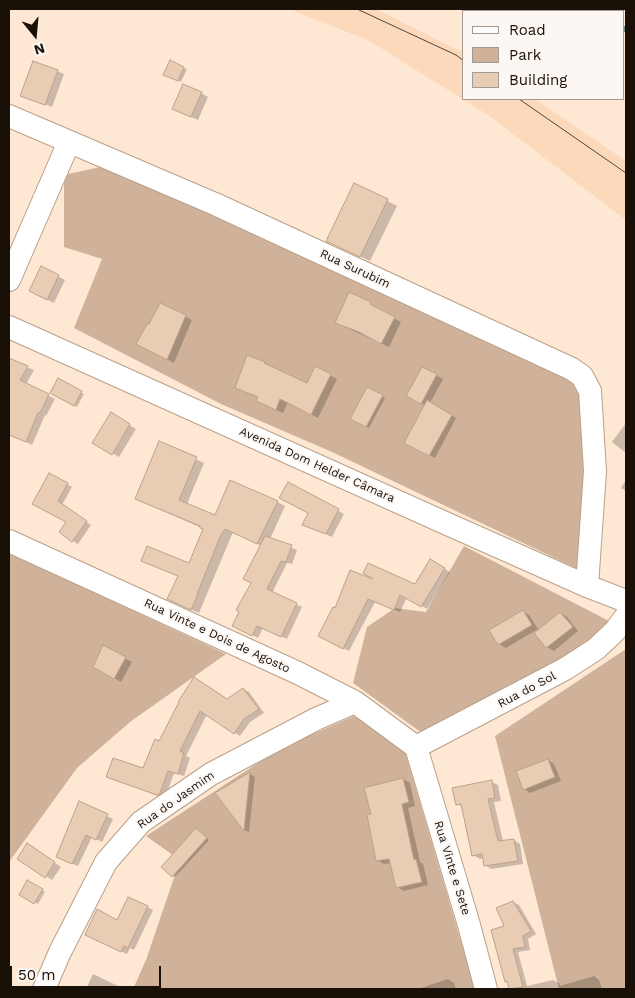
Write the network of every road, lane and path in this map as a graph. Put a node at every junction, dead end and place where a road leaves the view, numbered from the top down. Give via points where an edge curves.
1 (9, 116) edge
2 (69, 142) junction
3 (9, 280) edge
4 (9, 327) edge
5 (9, 541) edge
6 (587, 586) junction
7 (626, 601) edge
8 (626, 616) edge
9 (355, 702) junction
10 (416, 747) junction
11 (44, 989) edge
12 (486, 989) edge

1 - 2 street, Rua Surubim
2 - 3 street
2 - 6 street, Rua Surubim via 215,204 582,376 590,391 595,471
4 - 6 street, Avenida Dom Helder Câmara
5 - 9 street, Rua Vinte e Dois de Agosto
6 - 7 street, Avenida Dom Helder Câmara
8 - 10 street, Rua do Sol via 596,650
9 - 10 street, Rua Vinte e Dois de Agosto
9 - 11 street, Rua do Jasmim via 211,774 140,822 106,862
10 - 12 street, Rua Vinte e Sete

